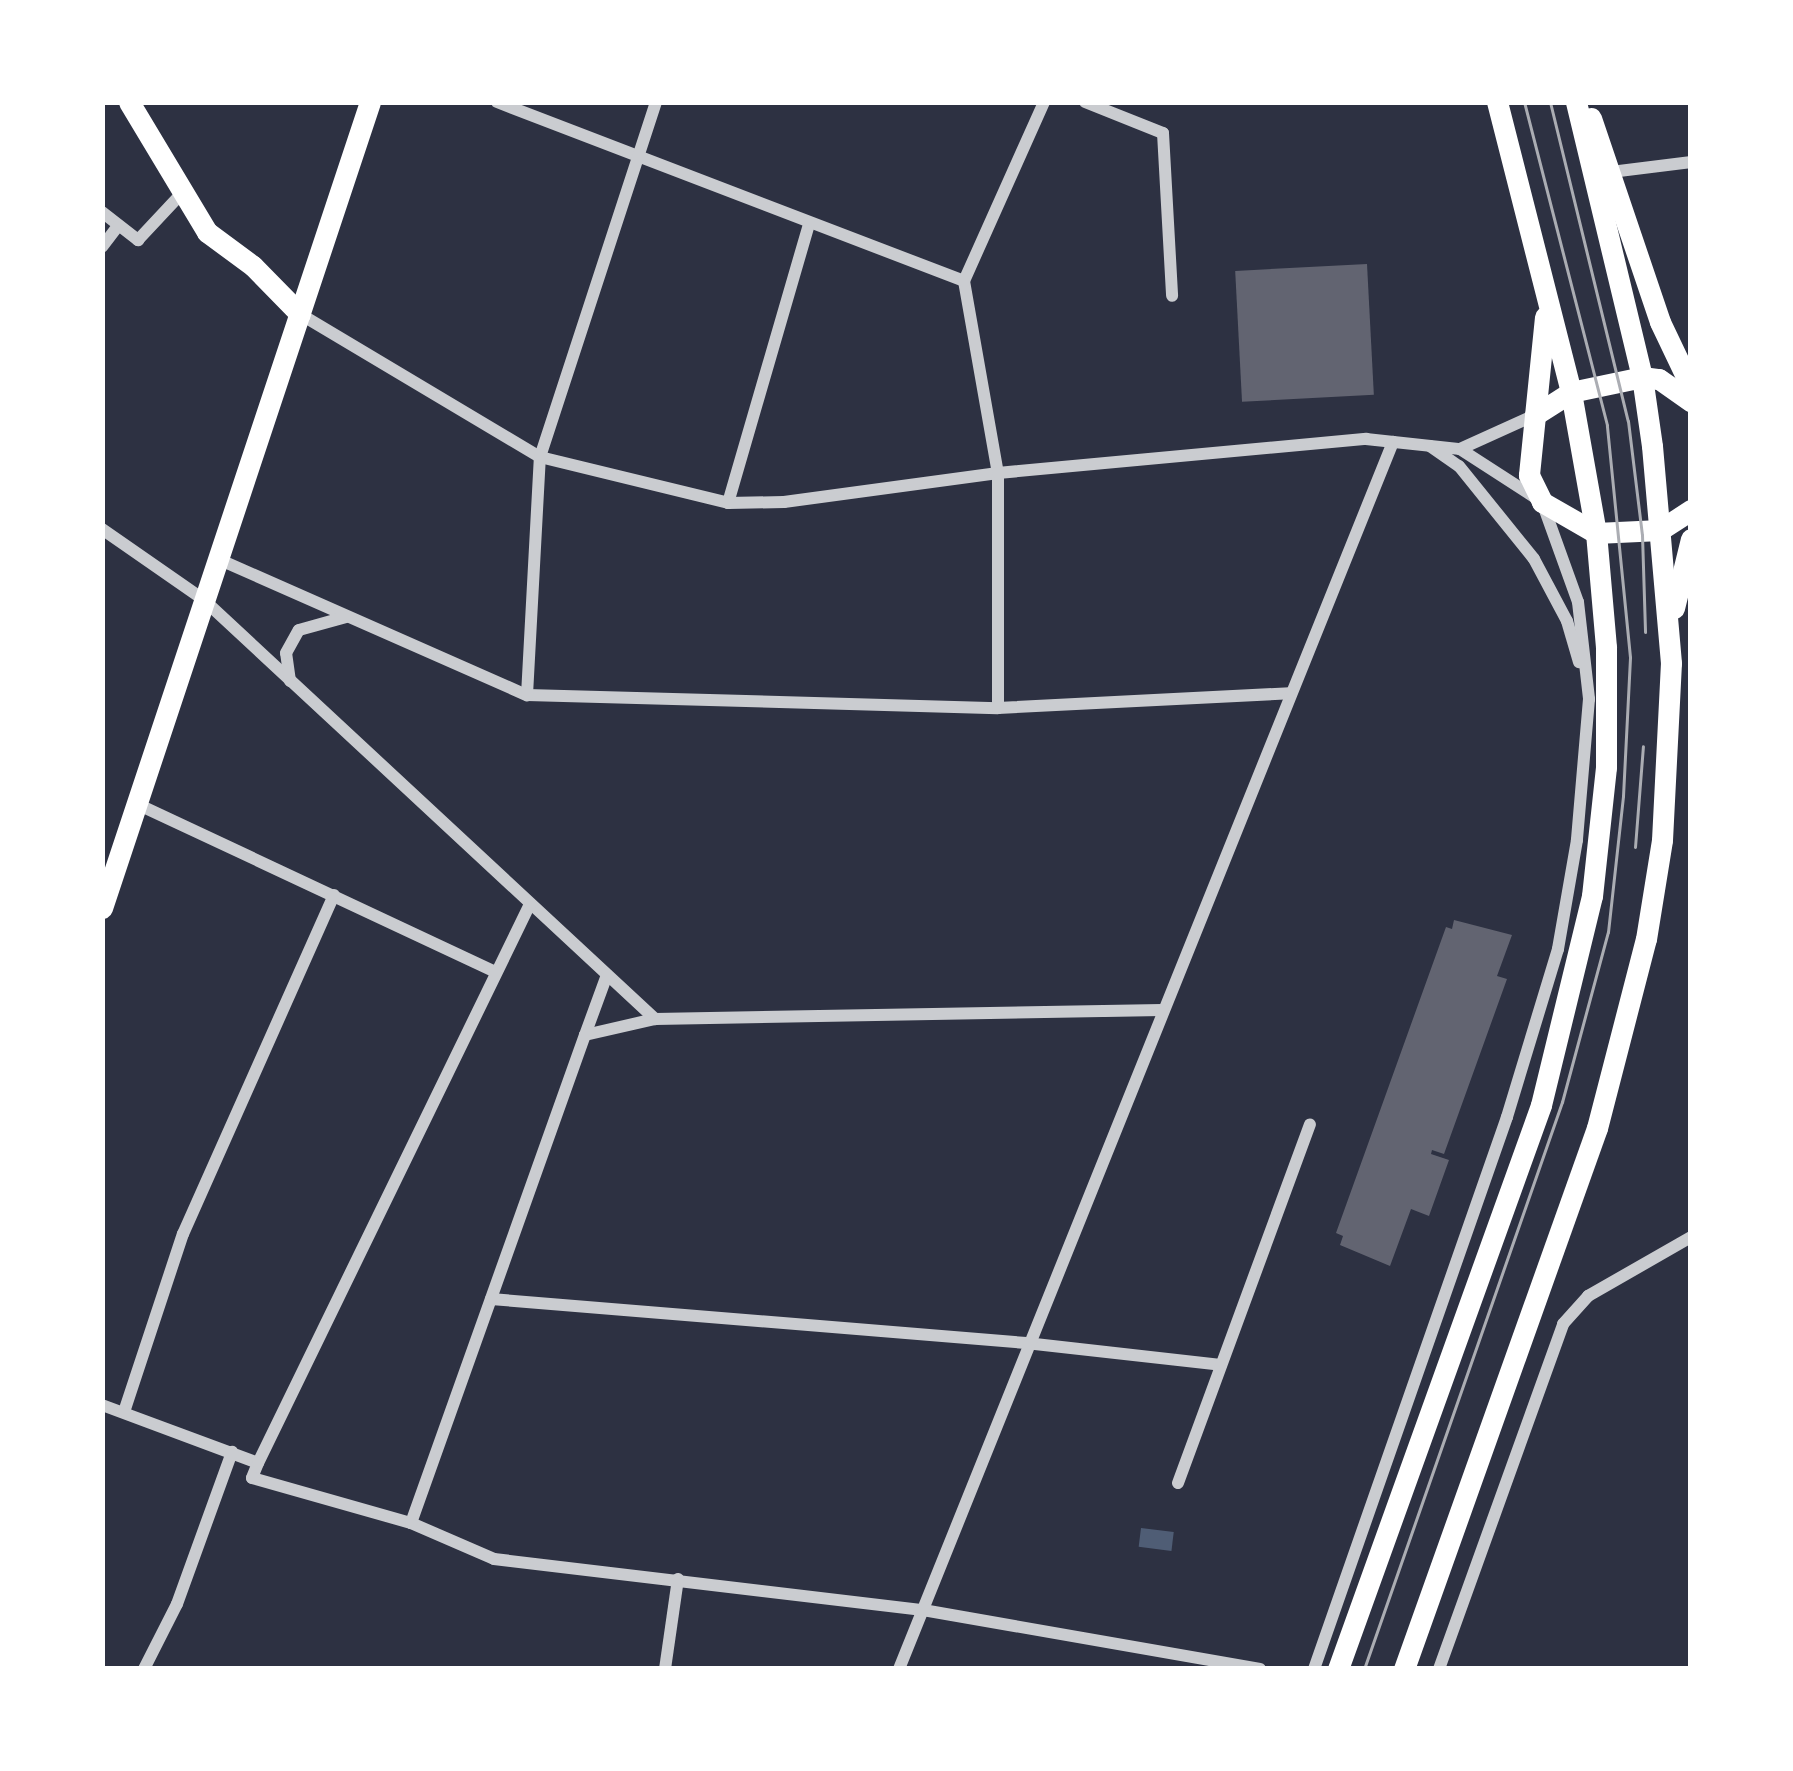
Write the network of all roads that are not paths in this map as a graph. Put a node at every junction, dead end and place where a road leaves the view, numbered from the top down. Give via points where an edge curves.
1 (129, 102) edge
2 (370, 102) edge
3 (497, 102) edge
4 (656, 102) edge
5 (1044, 102) edge
6 (1085, 102) edge
7 (1493, 102) edge
8 (1580, 102) edge
9 (637, 154) junction
10 (1691, 162) edge
11 (1612, 172) junction
12 (181, 194) junction
13 (102, 212) edge
14 (809, 224) junction
15 (117, 227) junction
16 (102, 247) edge
17 (964, 281) junction
18 (1172, 296) dead end
19 (1546, 305) junction
20 (300, 314) junction
21 (1642, 377) junction
22 (1691, 387) edge
23 (1571, 392) junction
24 (1691, 401) edge
25 (1535, 415) junction
26 (1393, 442) junction
27 (1429, 446) junction
28 (1460, 448) junction
29 (540, 458) junction
30 (998, 473) junction
31 (728, 502) junction
32 (1542, 502) junction
33 (1691, 510) edge
34 (102, 529) edge
35 (1660, 530) junction
36 (1596, 533) junction
37 (1691, 538) edge
38 (218, 559) junction
39 (204, 600) junction
40 (347, 616) junction
41 (1670, 626) junction
42 (290, 681) junction
43 (1290, 693) junction
44 (527, 695) junction
45 (1589, 699) junction
46 (998, 709) junction
47 (136, 803) junction
48 (334, 895) junction
49 (530, 904) junction
50 (102, 908) edge
51 (495, 972) junction
52 (607, 975) junction
53 (1162, 1010) junction
54 (655, 1019) junction
55 (584, 1035) junction
56 (1310, 1125) dead end
57 (1691, 1237) edge
58 (491, 1299) junction
59 (1026, 1343) junction
60 (1221, 1366) junction
61 (102, 1405) edge
62 (124, 1412) junction
63 (232, 1452) junction
64 (258, 1463) junction
65 (1178, 1483) dead end
66 (411, 1523) junction
67 (678, 1579) junction
68 (923, 1610) junction
69 (144, 1669) edge
70 (664, 1669) edge
71 (899, 1669) edge
72 (1260, 1669) edge
73 (1314, 1669) edge
74 (1338, 1669) edge
75 (1404, 1669) edge
76 (1439, 1669) edge

1 - 12 main road
2 - 20 main road
3 - 9 street
4 - 9 street
5 - 17 street
6 - 18 street via 1163,134
7 - 19 main road
8 - 11 main road
8 - 21 main road
9 - 14 street
9 - 29 street
10 - 11 street
11 - 22 main road via 1660,322
12 - 15 street via 138,240
12 - 20 main road via 208,232
13 - 15 street
14 - 17 street
14 - 31 street
15 - 16 street
17 - 30 street
19 - 23 main road
19 - 25 main road
20 - 29 street
20 - 38 main road
21 - 23 main road
21 - 24 main road
21 - 35 main road
23 - 25 main road
23 - 36 main road
25 - 28 street
25 - 32 main road via 1529,475
26 - 27 street
26 - 30 street
26 - 43 street
27 - 28 street
27 - 45 street via 1459,466 1534,559 1567,621
28 - 32 street
29 - 31 street
29 - 44 street
30 - 31 street
30 - 46 street
32 - 36 main road
32 - 45 street via 1578,602
33 - 35 main road
34 - 39 street
35 - 36 main road
35 - 41 main road
36 - 74 main road via 1606,767 1571,1000 1541,1105
37 - 41 main road
38 - 39 main road
38 - 40 street
39 - 42 street
39 - 47 main road
40 - 42 street via 299,630 286,653
40 - 44 street
41 - 75 main road via 1662,840 1628,1013 1597,1128
42 - 49 street
43 - 46 street
43 - 53 street
44 - 46 street
45 - 73 street via 1576,840 1540,1014
47 - 48 street
47 - 50 main road
48 - 51 street
48 - 62 street via 183,1234
49 - 51 street
49 - 52 street
51 - 64 street
52 - 54 street
52 - 55 street
53 - 54 street
53 - 59 street
54 - 55 street
55 - 58 street
56 - 60 street
57 - 76 street via 1588,1296 1563,1324
58 - 59 street
58 - 66 street
59 - 60 street
59 - 68 street
60 - 65 street
61 - 62 street
62 - 63 street
63 - 64 street
63 - 69 street via 177,1604
64 - 66 street via 252,1478
66 - 67 street via 494,1559
67 - 68 street
67 - 70 street
68 - 71 street
68 - 72 street

